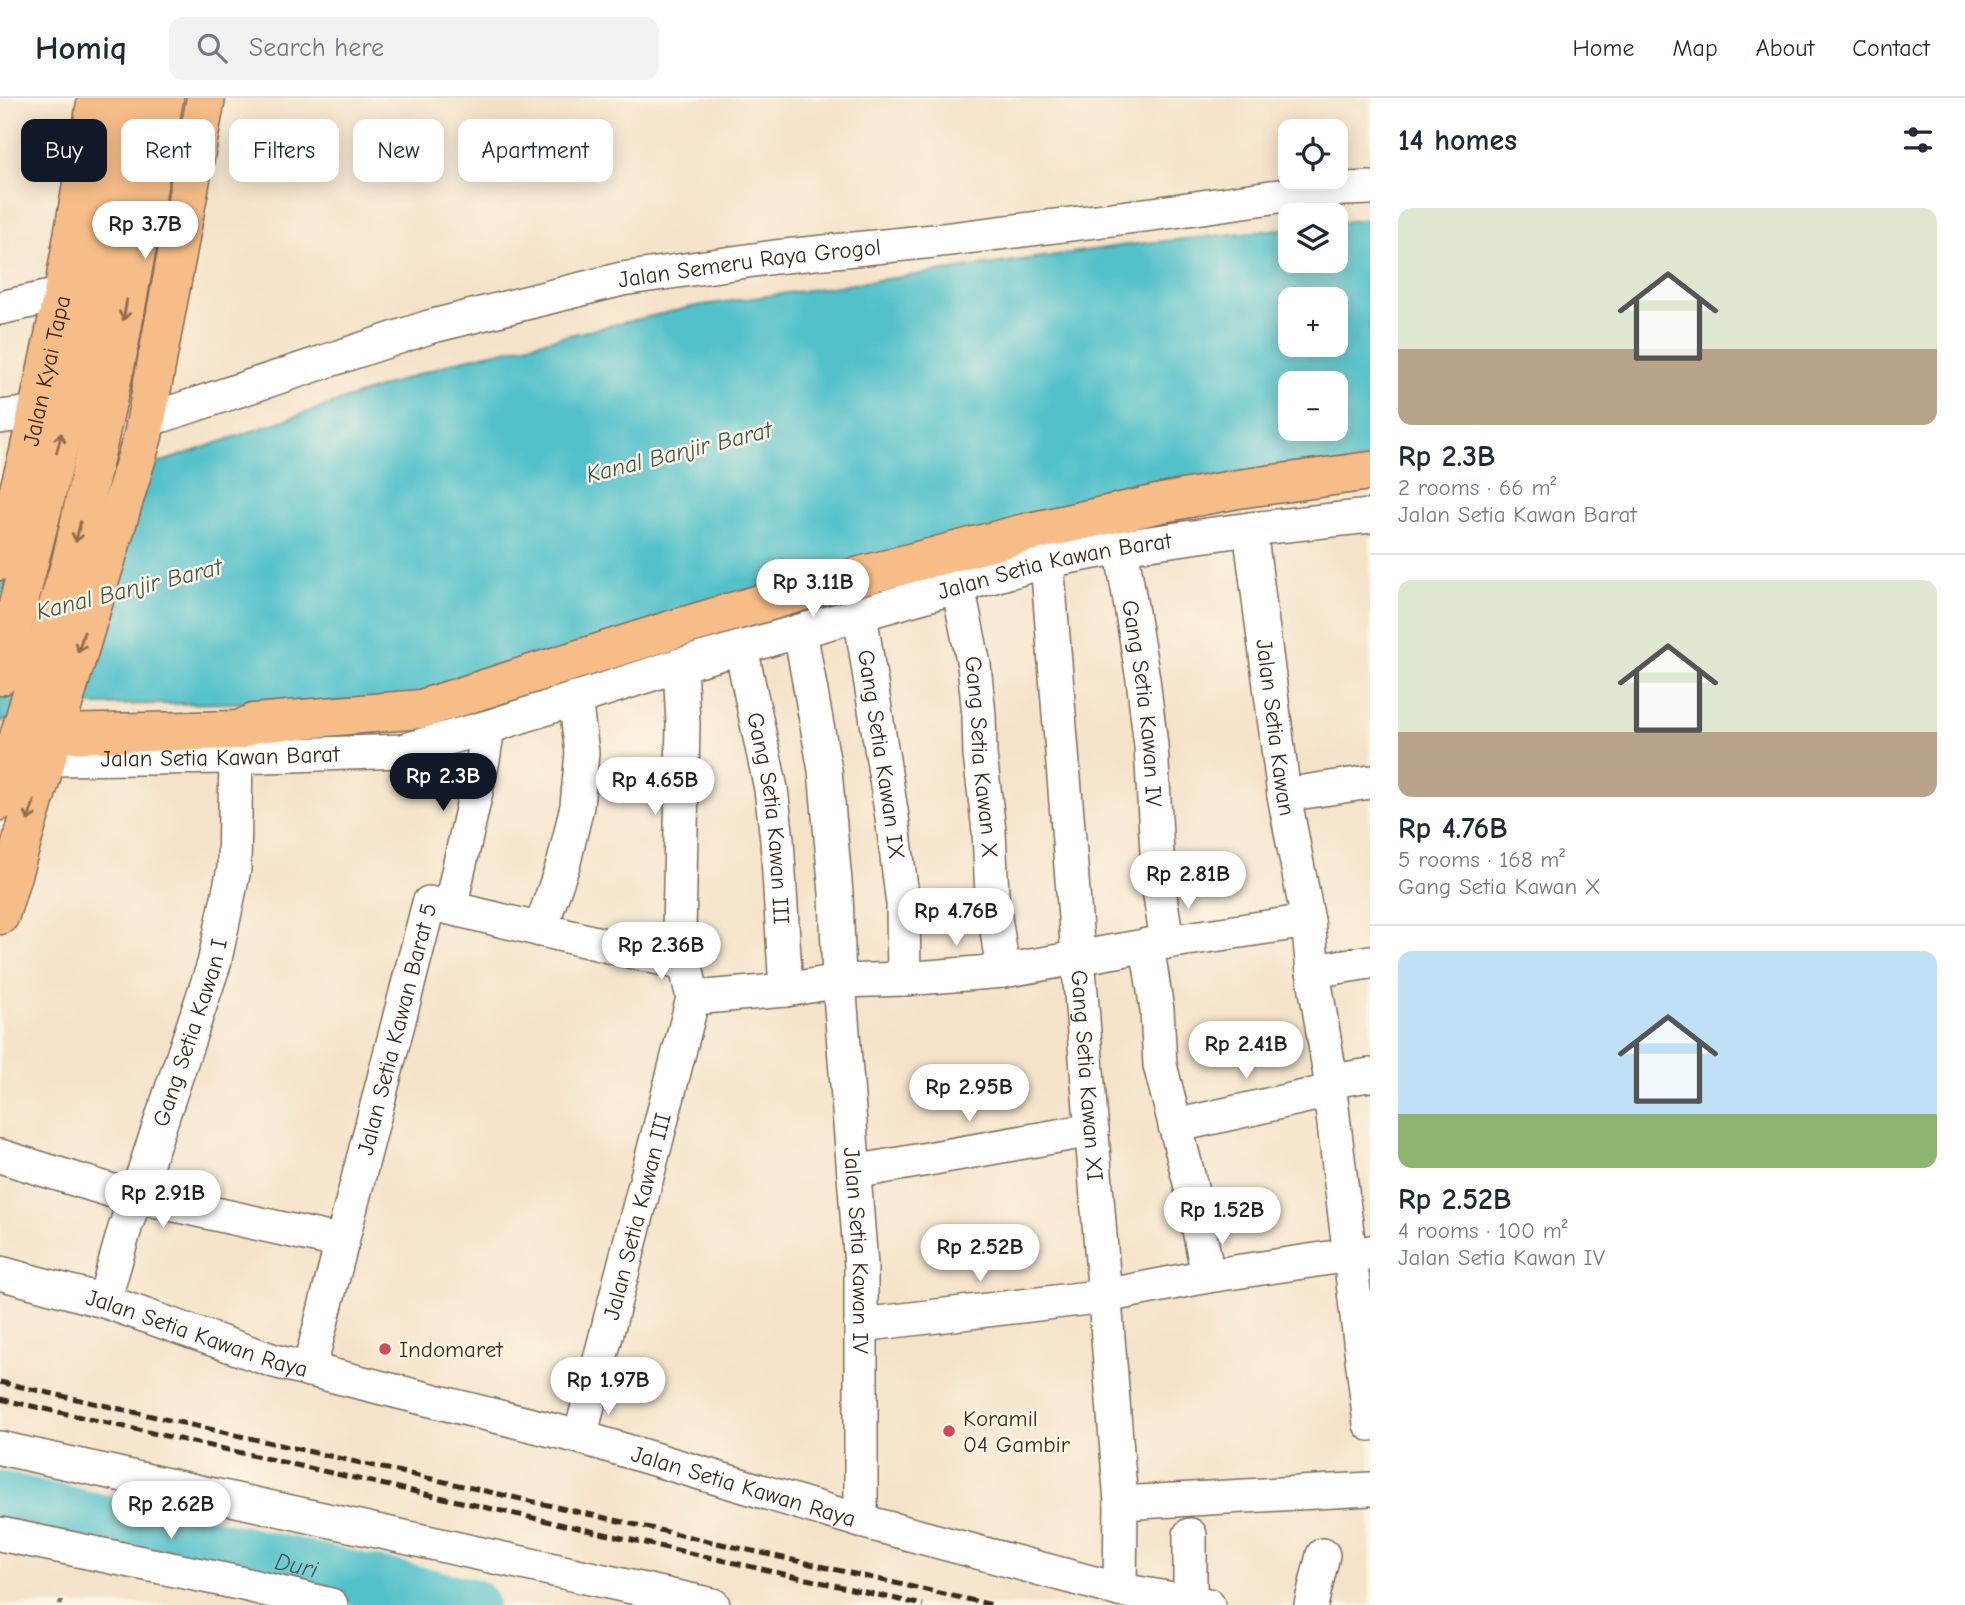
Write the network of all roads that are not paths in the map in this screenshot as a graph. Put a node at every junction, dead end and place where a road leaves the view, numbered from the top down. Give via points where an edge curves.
1 (97, 98) edge
2 (129, 98) edge
3 (164, 98) edge
4 (206, 98) edge
5 (1370, 188) edge
6 (64, 294) junction
7 (0, 308) edge
8 (38, 412) junction
9 (0, 417) edge
10 (145, 427) junction
11 (17, 467) edge
12 (1370, 471) edge
13 (1370, 516) edge
14 (1250, 529) junction
15 (1121, 547) junction
16 (0, 561) edge
17 (1047, 561) junction
18 (958, 586) junction
19 (860, 614) junction
20 (800, 631) junction
21 (741, 648) junction
22 (680, 665) junction
23 (0, 676) edge
24 (575, 698) junction
25 (488, 727) junction
26 (54, 733) junction
27 (236, 757) junction
28 (1370, 782) edge
29 (1284, 795) junction
30 (0, 801) edge
31 (450, 908) junction
32 (0, 915) edge
33 (1308, 920) junction
34 (540, 930) junction
35 (1157, 944) junction
36 (1077, 957) junction
37 (1370, 962) edge
38 (684, 964) junction
39 (1003, 971) junction
40 (1313, 971) junction
41 (904, 979) junction
42 (839, 981) junction
43 (786, 990) junction
44 (693, 998) junction
45 (1370, 1075) edge
46 (1330, 1086) junction
47 (1175, 1126) junction
48 (1092, 1130) junction
49 (0, 1156) edge
50 (855, 1172) junction
51 (136, 1197) junction
52 (342, 1242) junction
53 (1359, 1253) edge
54 (0, 1273) edge
55 (1208, 1276) junction
56 (1105, 1296) junction
57 (104, 1301) junction
58 (861, 1325) junction
59 (309, 1370) junction
60 (1370, 1424) edge
61 (580, 1437) junction
62 (0, 1448) edge
63 (1370, 1489) edge
64 (1121, 1503) junction
65 (861, 1521) junction
66 (0, 1534) edge
67 (1190, 1535) dead end
68 (1323, 1555) dead end
69 (1120, 1590) junction
70 (237, 1594) edge
71 (1199, 1603) edge
72 (331, 1605) edge
73 (713, 1605) edge
74 (1311, 1605) edge

1 - 6 main road, Jalan Kyai Tapa
23 -> 2 main road via 80,357
3 -> 30 main road via 116,362 71,562
4 - 10 main road
5 - 10 street, Jalan Semeru Raya Grogol via 1320,190 1160,214 622,279 429,327
6 - 7 street
6 - 8 main road, Jalan Kyai Tapa
8 - 9 street
8 - 11 main road, Jalan Kyai Tapa
10 -> 26 main road
11 - 16 main road, Jalan Kyai Tapa
12 - 26 main road, Jalan Setia Kawan Barat via 1225,491 1025,533 755,605 421,709
13 - 14 street, Jalan Setia Kawan Barat
14 - 15 street, Jalan Setia Kawan Barat
14 - 29 street, Jalan Setia Kawan
15 - 17 street, Jalan Setia Kawan Barat
15 - 35 street, Gang Setia Kawan IV via 1151,746 1159,889
17 - 18 street, Jalan Setia Kawan Barat
17 - 36 street, Gang Setia Kawan XI
18 - 19 street, Jalan Setia Kawan Barat
18 - 39 street, Gang Setia Kawan X via 974,665 992,896
19 - 20 street, Jalan Setia Kawan Barat
19 - 41 street, Gang Setia Kawan IX via 903,904
20 - 21 street, Jalan Setia Kawan Barat
20 - 42 street via 830,809
21 - 22 street, Jalan Setia Kawan Barat
21 - 43 street, Gang Setia Kawan III via 771,789
22 - 24 street, Jalan Setia Kawan Barat
22 - 38 street via 679,936
24 - 25 street, Jalan Setia Kawan Barat
24 - 34 street via 582,753 577,806 564,862
25 - 27 street, Jalan Setia Kawan Barat via 402,751
25 - 31 street
26 - 27 street, Jalan Setia Kawan Barat
26 -> 32 main road
27 - 51 street, Gang Setia Kawan I via 234,869 214,964
28 - 29 street
29 - 33 street, Jalan Setia Kawan
31 - 34 street, Jalan Setia Kawan Barat 5
31 - 52 street, Jalan Setia Kawan Barat 5 via 429,903
33 - 35 street
33 - 40 street, Jalan Setia Kawan
34 - 38 street, Jalan Setia Kawan Barat 5
35 - 36 street
35 - 47 street, Gang Setia Kawan IV via 1160,1065
36 - 39 street
36 - 48 street, Gang Setia Kawan XI
37 - 40 street
38 - 44 street
39 - 41 street
40 - 46 street, Jalan Setia Kawan
41 - 42 street
42 - 43 street
42 - 50 street, Jalan Setia Kawan IV
43 - 44 street
44 - 61 street, Jalan Setia Kawan III
45 - 46 street
46 - 47 street
46 - 53 street, Jalan Setia Kawan
47 - 55 street, Gang Setia Kawan IV
48 - 50 street
48 - 56 street, Gang Setia Kawan XI
49 - 51 street
50 - 58 street, Jalan Setia Kawan IV
51 - 52 street
51 - 57 street, Gang Setia Kawan I
52 - 59 street, Jalan Setia Kawan Barat 5
53 - 55 street
53 - 60 street, Jalan Setia Kawan
54 - 57 street, Jalan Setia Kawan Raya
55 - 56 street
56 - 58 street
56 - 64 street, Gang Setia Kawan XI
57 - 59 street, Jalan Setia Kawan Raya via 274,1362
58 - 65 street, Jalan Setia Kawan IV
59 - 61 street, Jalan Setia Kawan Raya
61 - 65 street, Jalan Setia Kawan Raya
62 - 73 street
63 - 64 street
64 - 69 street, Gang Setia Kawan XI
65 - 69 street, Jalan Setia Kawan Raya
66 - 70 street
67 - 71 street
68 - 74 street
69 - 71 street, Jalan Setia Kawan Raya
70 - 72 street

